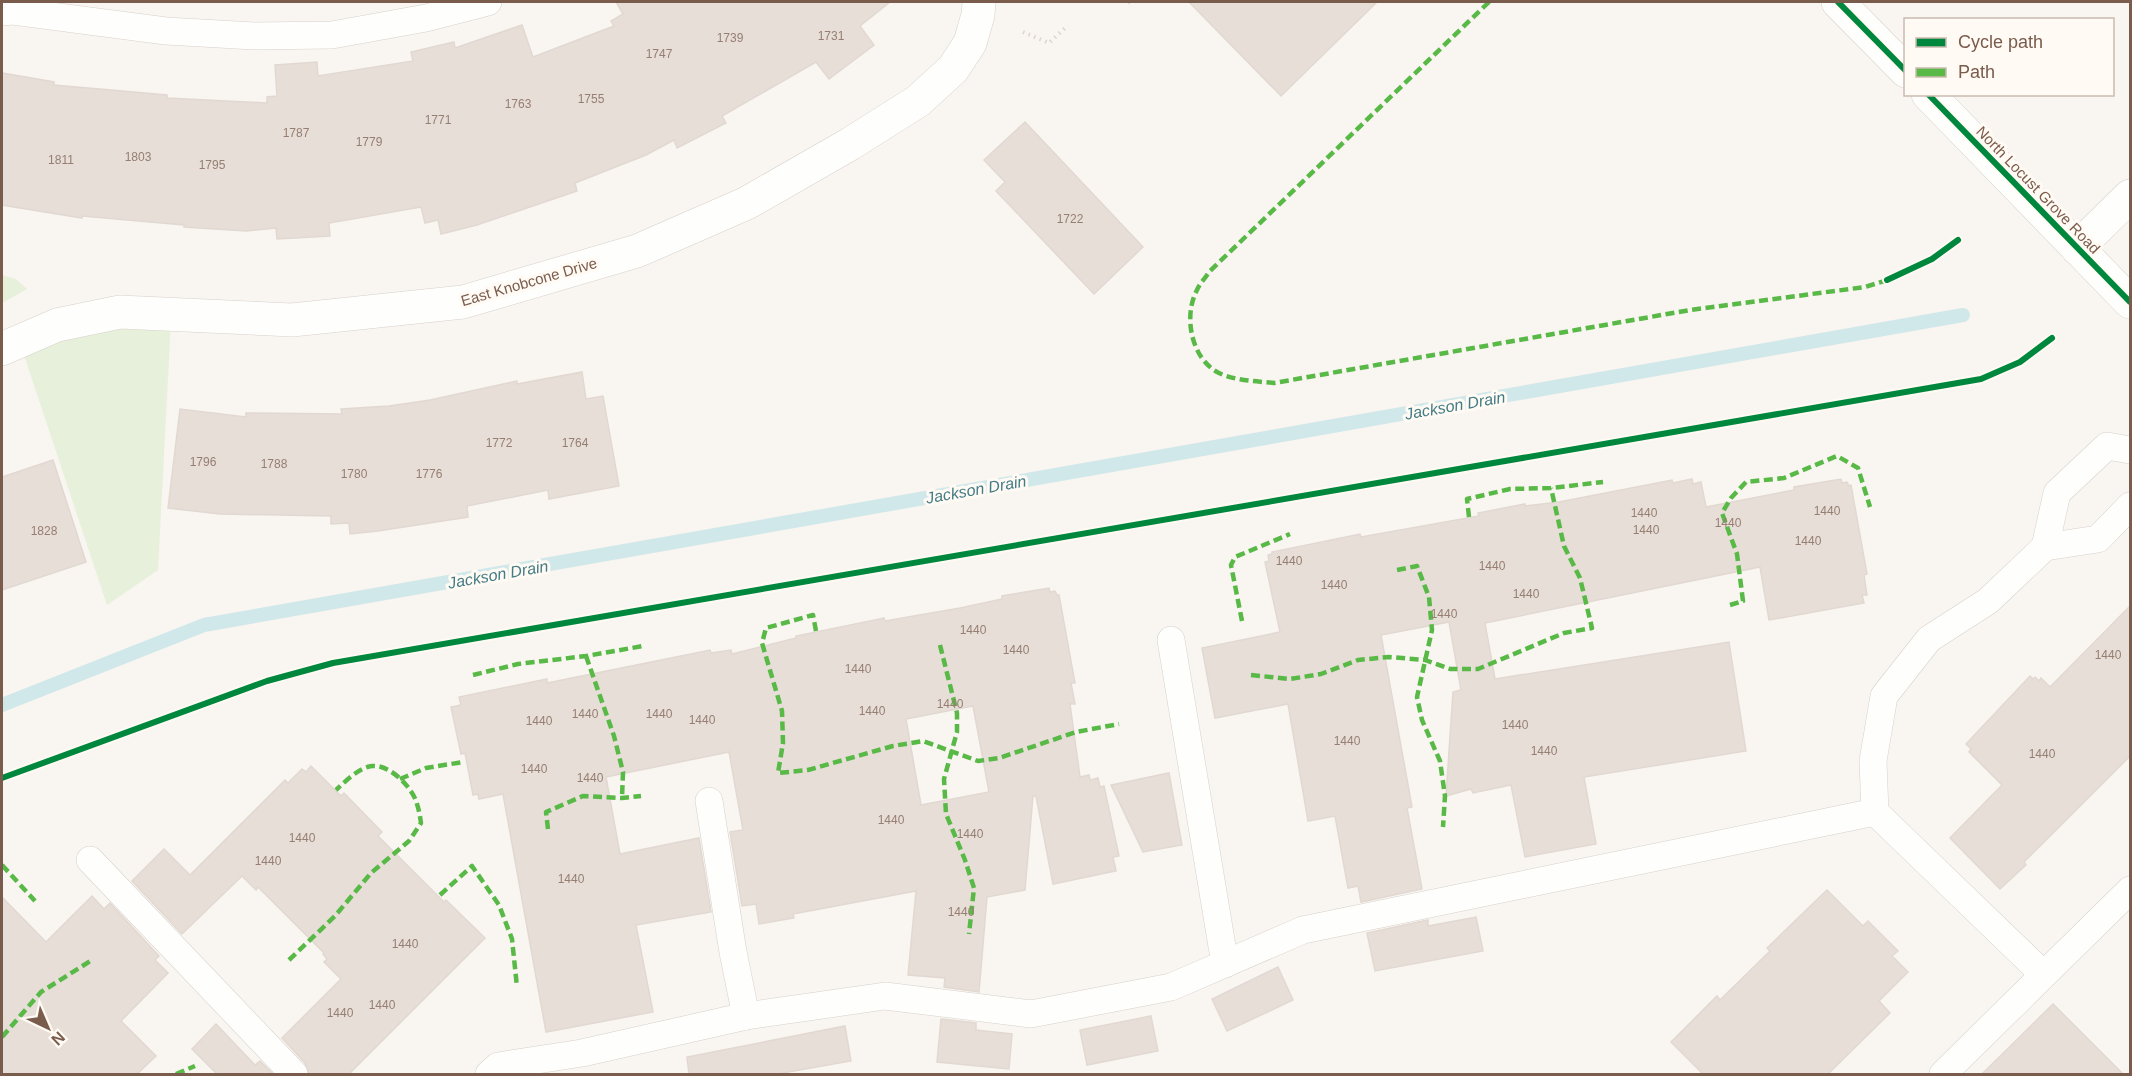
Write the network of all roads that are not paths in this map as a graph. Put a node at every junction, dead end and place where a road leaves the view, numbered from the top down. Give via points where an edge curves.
1 (488, 2) edge
2 (1838, 2) edge
3 (978, 8) edge
4 (2, 12) edge
5 (1904, 70) edge
6 (1930, 96) edge
7 (2130, 196) edge
8 (2077, 248) junction
9 (2130, 302) edge
10 (2, 349) edge
11 (2130, 450) edge
12 (2130, 506) edge
13 (2045, 547) junction
14 (1171, 640) dead end
15 (709, 801) dead end
16 (1875, 812) junction
17 (90, 860) dead end
18 (2130, 890) edge
19 (1225, 964) junction
20 (2043, 974) junction
21 (746, 1016) junction
22 (583, 1064) edge
23 (294, 1074) edge
24 (489, 1074) edge
25 (1943, 1074) edge

1 - 4 lane via 332,35 166,31
2 - 5 street
3 - 10 street, East Knobcone Drive via 970,44 953,69 918,101 747,203 637,251 463,303 292,320 120,312 57,325
6 - 8 street, North Locust Grove Road
7 - 8 street
8 - 9 street, North Locust Grove Road
11 - 13 lane via 2107,446 2057,493
12 - 13 lane via 2098,539
13 - 16 lane via 1988,601 1929,639 1884,696 1873,761
14 - 19 lane
15 - 21 lane
16 - 19 lane via 1303,930
16 - 20 lane
17 - 23 lane
18 - 20 lane
19 - 21 lane via 1171,987 1031,1014 885,996
20 - 25 lane
21 - 22 lane
22 - 24 lane via 498,1066

